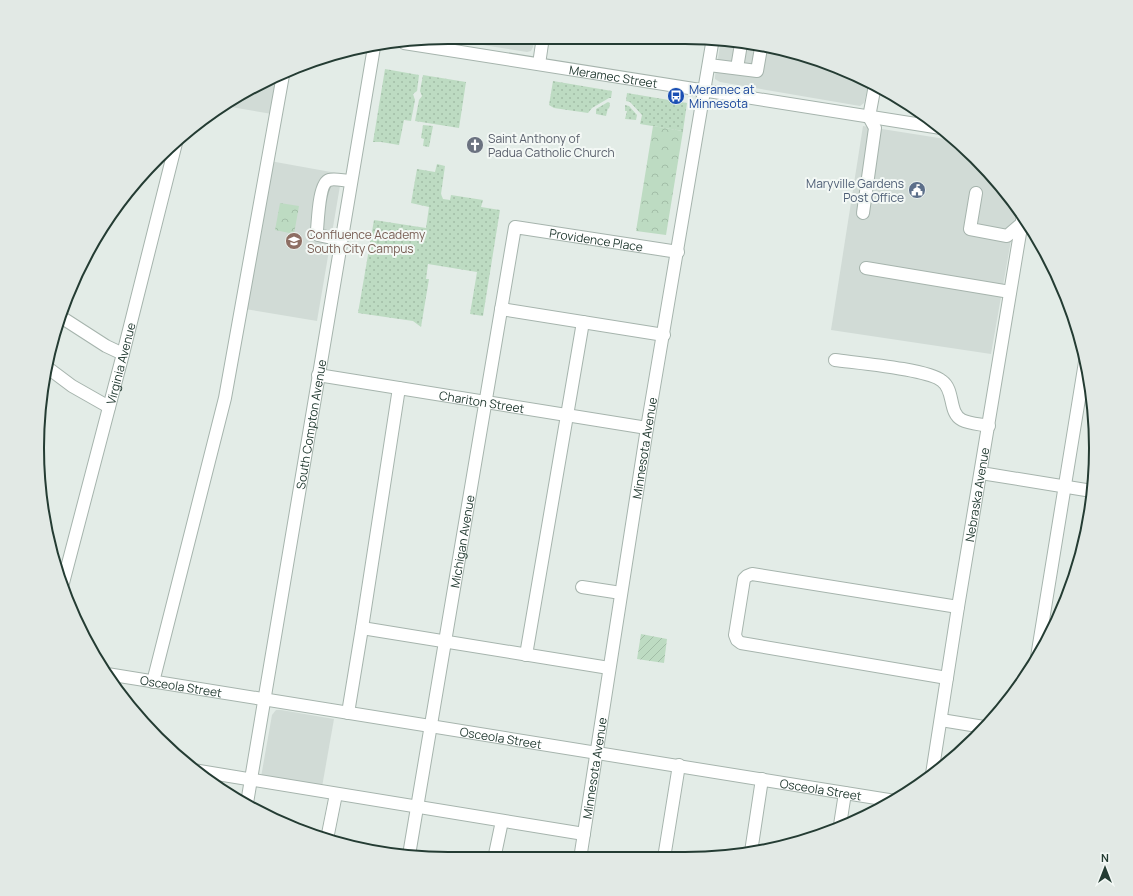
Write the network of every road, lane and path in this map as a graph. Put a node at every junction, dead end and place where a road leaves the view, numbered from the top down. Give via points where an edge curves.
1 (542, 44) edge
2 (419, 45) edge
3 (712, 45) edge
4 (740, 47) edge
5 (373, 51) edge
6 (761, 51) edge
7 (539, 64) junction
8 (708, 65) junction
9 (737, 68) junction
10 (282, 80) edge
11 (704, 90) junction
12 (874, 91) edge
13 (869, 117) junction
14 (930, 126) edge
15 (174, 151) edge
16 (351, 181) junction
17 (976, 194) dead end
18 (863, 213) dead end
19 (1021, 225) edge
20 (515, 227) joint
21 (1024, 228) edge
22 (341, 240) junction
23 (678, 252) junction
24 (866, 268) dead end
25 (1010, 292) junction
26 (501, 310) junction
27 (64, 320) edge
28 (583, 322) junction
29 (664, 335) junction
30 (123, 354) junction
31 (835, 360) dead end
32 (52, 371) edge
33 (318, 375) junction
34 (1083, 377) edge
35 (398, 388) junction
36 (486, 403) junction
37 (109, 407) junction
38 (568, 414) junction
39 (989, 426) junction
40 (647, 428) junction
41 (981, 473) junction
42 (1064, 487) junction
43 (1087, 490) edge
44 (65, 577) edge
45 (582, 587) dead end
46 (621, 593) junction
47 (958, 607) junction
48 (362, 628) junction
49 (1039, 641) edge
50 (445, 642) junction
51 (526, 655) junction
52 (609, 668) junction
53 (114, 675) edge
54 (948, 678) junction
55 (154, 682) junction
56 (265, 700) junction
57 (348, 713) junction
58 (941, 720) junction
59 (978, 726) edge
60 (431, 727) junction
61 (596, 752) junction
62 (679, 765) junction
63 (933, 767) edge
64 (207, 772) edge
65 (251, 779) junction
66 (762, 779) junction
67 (845, 793) junction
68 (336, 794) junction
69 (248, 799) edge
70 (884, 799) edge
71 (417, 807) junction
72 (502, 821) junction
73 (841, 821) edge
74 (328, 834) edge
75 (584, 834) junction
76 (752, 846) edge
77 (410, 850) edge
78 (495, 852) edge
79 (581, 852) edge
80 (665, 852) edge

1 - 7 street
2 - 7 street, Meramec Street
3 - 8 street, Minnesota Avenue
4 - 9 street
5 - 16 street, South Compton Avenue
6 - 9 street via 758,71
7 - 11 street, Meramec Street
8 - 9 street
8 - 11 street, Minnesota Avenue
10 - 55 street via 225,398
11 - 13 street, Meramec Street
11 - 23 street, Minnesota Avenue
12 - 13 street
13 - 14 street, Meramec Street
13 - 18 street via 875,128
15 - 30 street, Virginia Avenue
16 - 22 street, South Compton Avenue
16 - 22 street via 329,180 321,190 318,236
17 - 19 street via 970,229 1007,236
20 - 23 street, Providence Place
20 - 26 street, Michigan Avenue
21 - 25 street, Nebraska Avenue
22 - 33 street, South Compton Avenue
23 - 29 street, Minnesota Avenue
24 - 25 street
25 - 39 street, Nebraska Avenue
26 - 28 street
26 - 36 street, Michigan Avenue
27 - 30 street
28 - 29 street
28 - 38 street
29 - 40 street, Minnesota Avenue
30 - 37 street, Virginia Avenue
31 - 39 street via 937,377 947,386 954,411 960,419
32 - 37 street via 72,386
33 - 35 street, Chariton Street
33 - 56 street, South Compton Avenue
34 - 42 street
35 - 36 street, Chariton Street
35 - 48 street
36 - 38 street, Chariton Street
36 - 50 street, Michigan Avenue
37 - 44 street, Virginia Avenue
38 - 40 street, Chariton Street
38 - 51 street
39 - 41 street, Nebraska Avenue
40 - 46 street, Minnesota Avenue
41 - 42 street
41 - 47 street, Nebraska Avenue
42 - 43 street
42 - 49 street
45 - 46 street
46 - 52 street, Minnesota Avenue
47 - 54 street, Nebraska Avenue
47 - 54 street via 752,574 744,579 735,635 742,643
48 - 50 street
48 - 57 street
50 - 51 street
50 - 60 street, Michigan Avenue
51 - 52 street
52 - 61 street, Minnesota Avenue
53 - 55 street, Osceola Street
54 - 58 street, Nebraska Avenue
55 - 56 street, Osceola Street
56 - 57 street, Osceola Street
56 - 65 street, South Compton Avenue
57 - 60 street, Osceola Street
58 - 59 street
58 - 63 street, Nebraska Avenue
60 - 61 street, Osceola Street
60 - 71 street, Michigan Avenue
61 - 62 street, Osceola Street
61 - 75 street, Minnesota Avenue
62 - 66 street, Osceola Street
62 - 80 street
64 - 65 street
65 - 68 street
65 - 69 street, South Compton Avenue
66 - 67 street, Osceola Street
66 - 76 street
67 - 70 street, Osceola Street
67 - 73 street
68 - 71 street
68 - 74 street
71 - 72 street
71 - 77 street, Michigan Avenue
72 - 75 street
72 - 78 street
75 - 79 street, Minnesota Avenue

